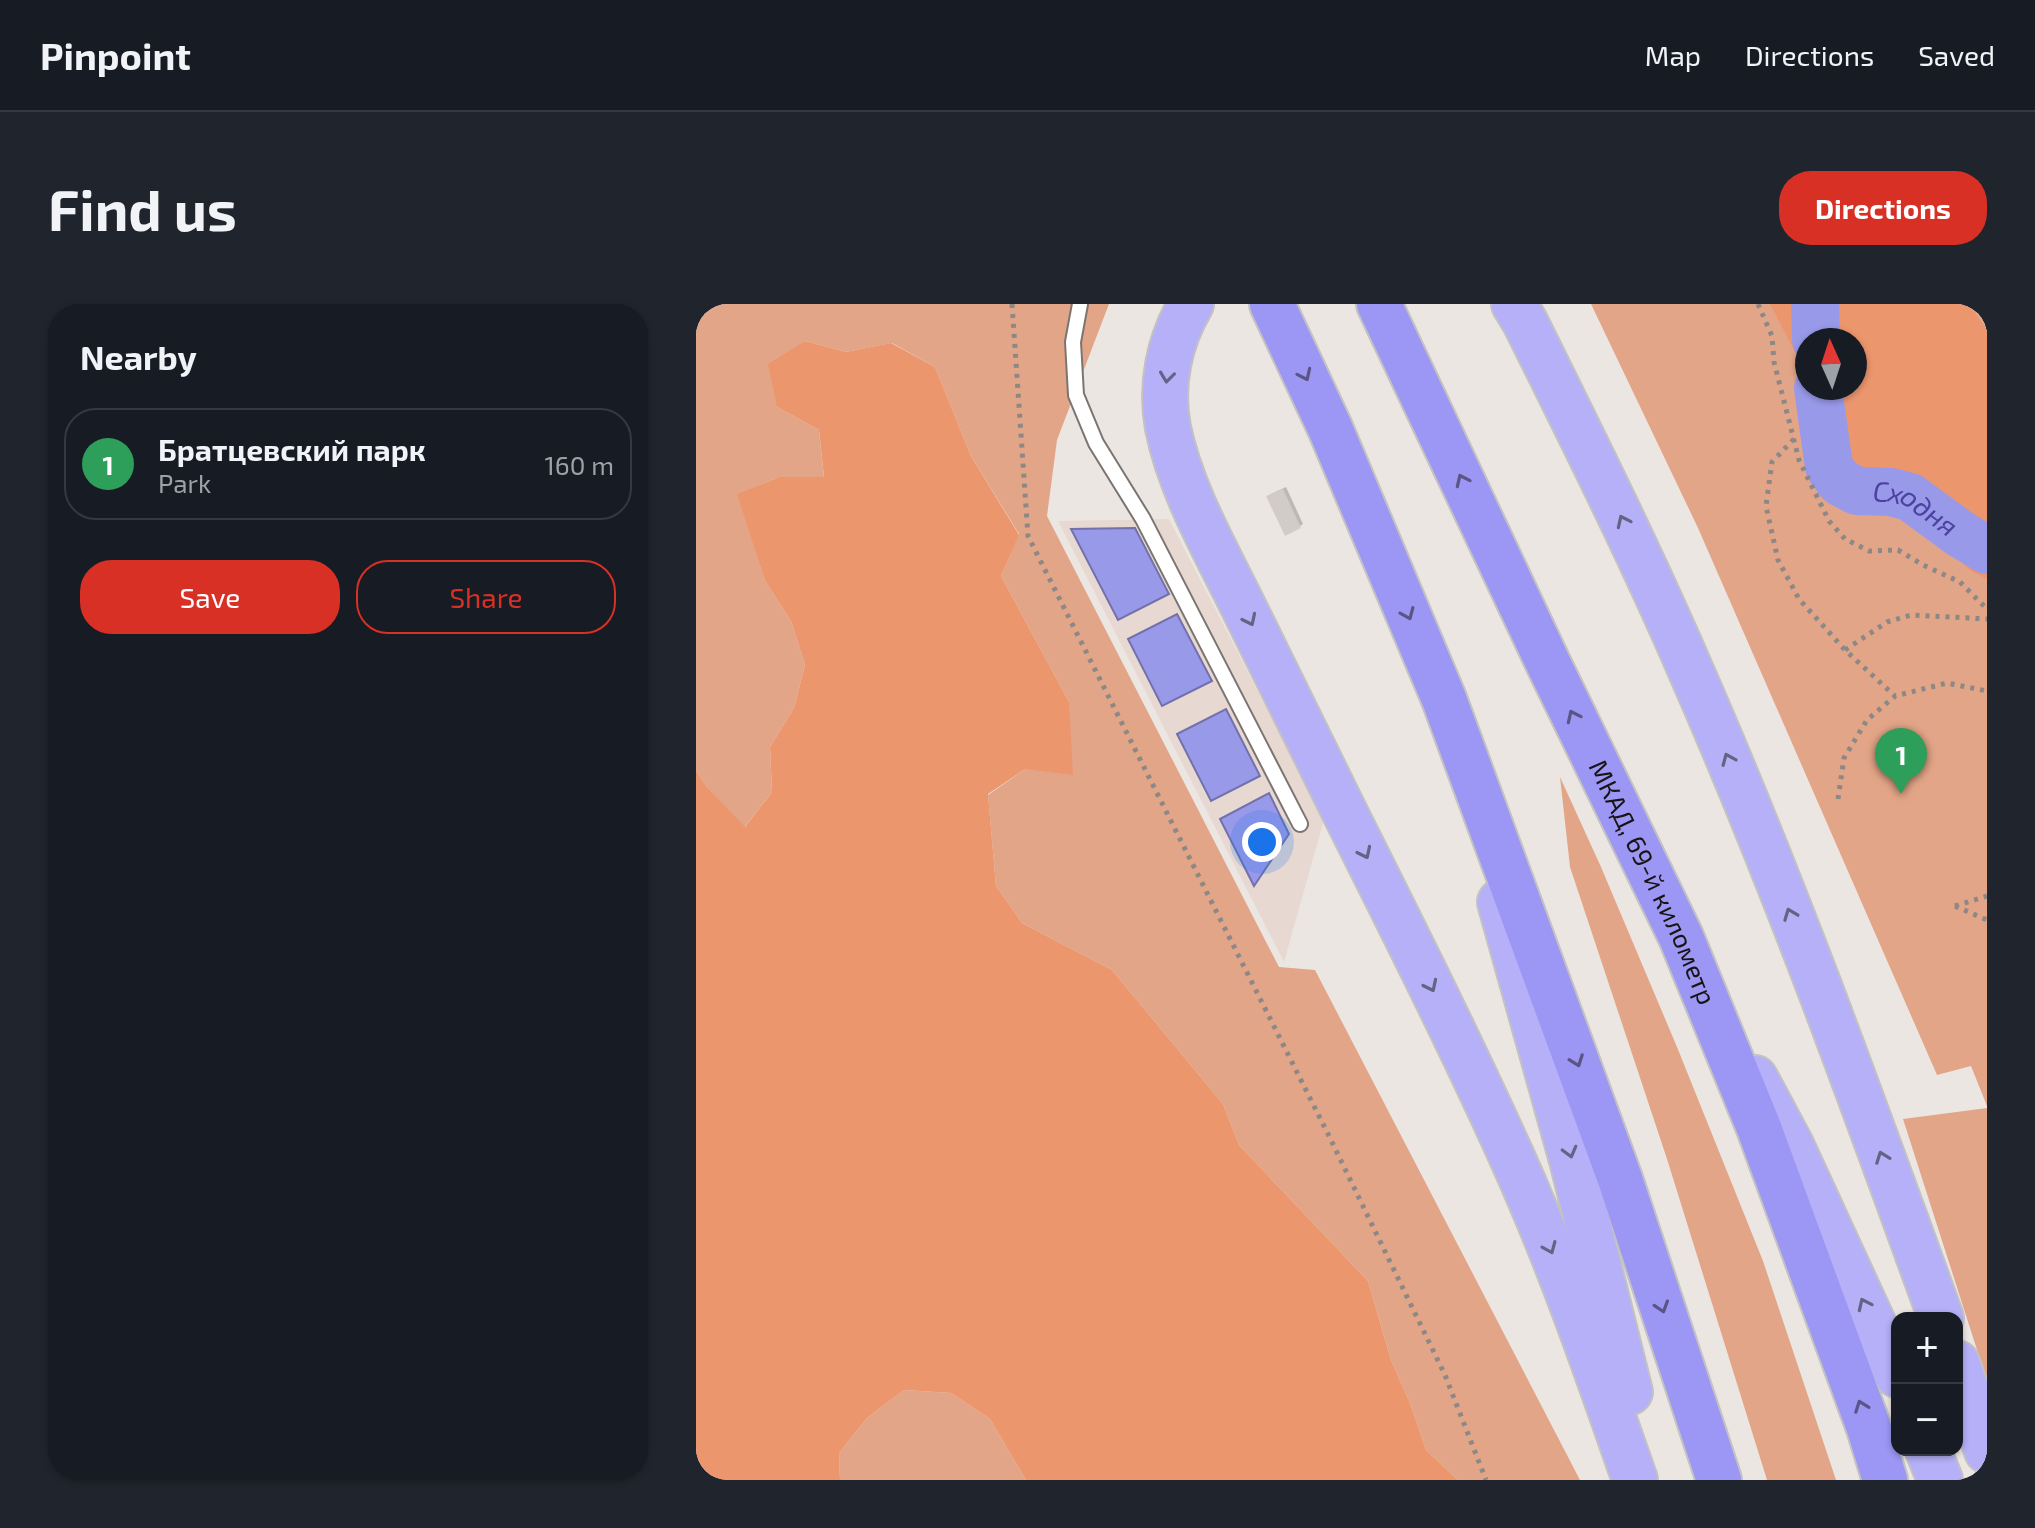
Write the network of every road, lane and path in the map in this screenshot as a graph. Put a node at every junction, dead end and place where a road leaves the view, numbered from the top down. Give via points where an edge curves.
1 (1012, 304) edge
2 (1080, 304) edge
3 (1191, 304) edge
4 (1272, 304) edge
5 (1379, 304) edge
6 (1514, 304) edge
7 (1758, 304) edge
8 (1794, 439) junction
9 (1987, 609) edge
10 (1987, 619) edge
11 (1845, 650) junction
12 (1987, 691) edge
13 (1895, 696) junction
14 (1444, 699) junction
15 (1838, 799) dead end
16 (1300, 824) dead end
17 (1987, 896) edge
18 (1987, 920) edge
19 (1681, 937) junction
20 (1939, 1312) edge
21 (1891, 1362) edge
22 (1963, 1381) edge
23 (1987, 1451) edge
24 (1930, 1456) edge
25 (1486, 1480) edge
26 (1635, 1480) edge
27 (1651, 1480) edge
28 (1719, 1480) edge
29 (1885, 1480) edge
30 (1940, 1480) edge

1 - 25 path via 1028,536 1335,1148 1445,1375
2 - 16 lane via 1073,342 1076,395 1096,443 1143,519
3 -> 26 main road via 1174,340 1164,396 1183,479 1512,1157 1572,1301
4 -> 14 highway
19 -> 5 highway, МКАД, 69-й километр
20 -> 6 main road via 1843,1050 1691,671 1621,516
7 - 8 path via 1772,336
8 - 9 path via 1829,521 1845,539 1869,551 1898,550 1960,582
8 - 11 path via 1772,462 1766,506 1778,560 1799,599
10 - 11 path via 1911,615 1887,622
11 - 13 path
12 - 13 path via 1947,683
13 - 15 path via 1867,720 1844,758
14 -> 27 main road via 1572,1160
14 -> 28 highway via 1620,1179
17 - 18 path via 1955,906
21 -> 19 main road via 1791,1145
29 -> 19 highway, МКАД, 69-й километр via 1759,1128
22 - 23 main road
24 - 30 main road

